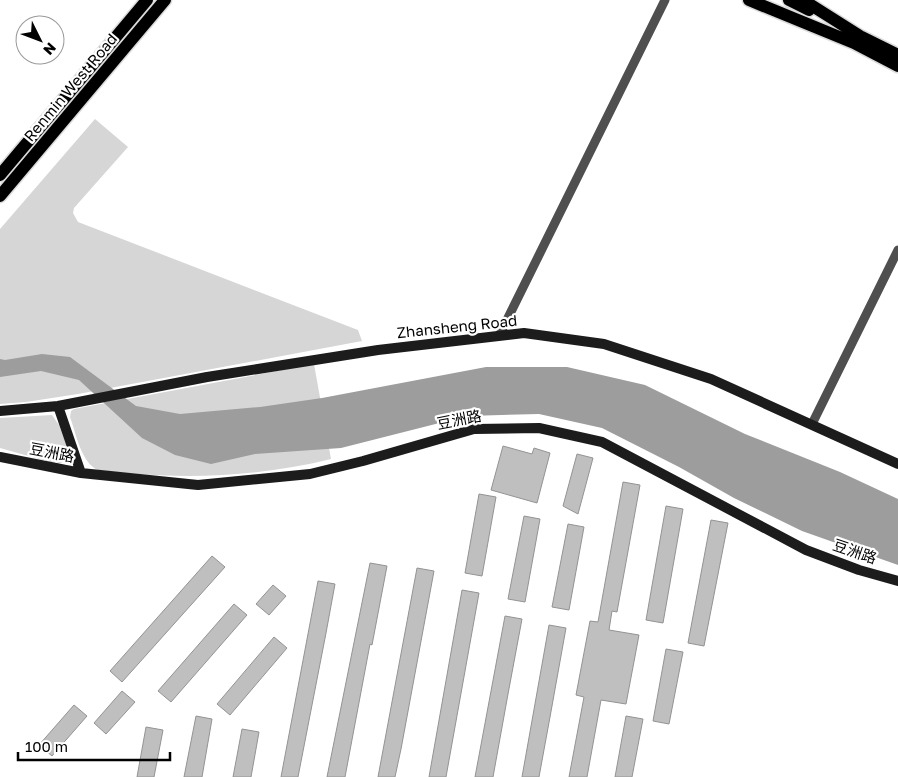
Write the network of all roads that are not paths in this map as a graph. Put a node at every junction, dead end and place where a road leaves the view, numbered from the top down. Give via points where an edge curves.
1 (147, 0) edge
2 (165, 0) edge
3 (666, 0) edge
4 (749, 0) edge
5 (772, 0) edge
6 (789, 0) edge
7 (803, 0) edge
8 (857, 40) junction
9 (898, 55) edge
10 (898, 66) edge
11 (0, 175) edge
12 (0, 196) edge
13 (898, 250) edge
14 (498, 336) junction
15 (58, 406) junction
16 (0, 411) edge
17 (812, 424) junction
18 (0, 457) edge
19 (898, 464) edge
20 (81, 473) junction
21 (898, 581) edge

1 - 11 main road, Renmin West Road
2 - 12 main road, Renmin West Road
3 - 14 street
4 - 8 main road
5 - 8 main road
6 - 8 main road
7 - 8 main road
8 - 9 main road
8 - 10 main road
13 - 17 street
14 - 15 street, Zhansheng Road via 369,351 207,377
14 - 17 street, Zhansheng Road via 524,333 604,344 711,379
15 - 16 street, Zhansheng Road
15 - 20 street
17 - 19 street, Zhansheng Road
18 - 20 street, 豆洲路
20 - 21 street, 豆洲路 via 198,485 255,480 310,474 474,429 539,428 602,442 806,550

